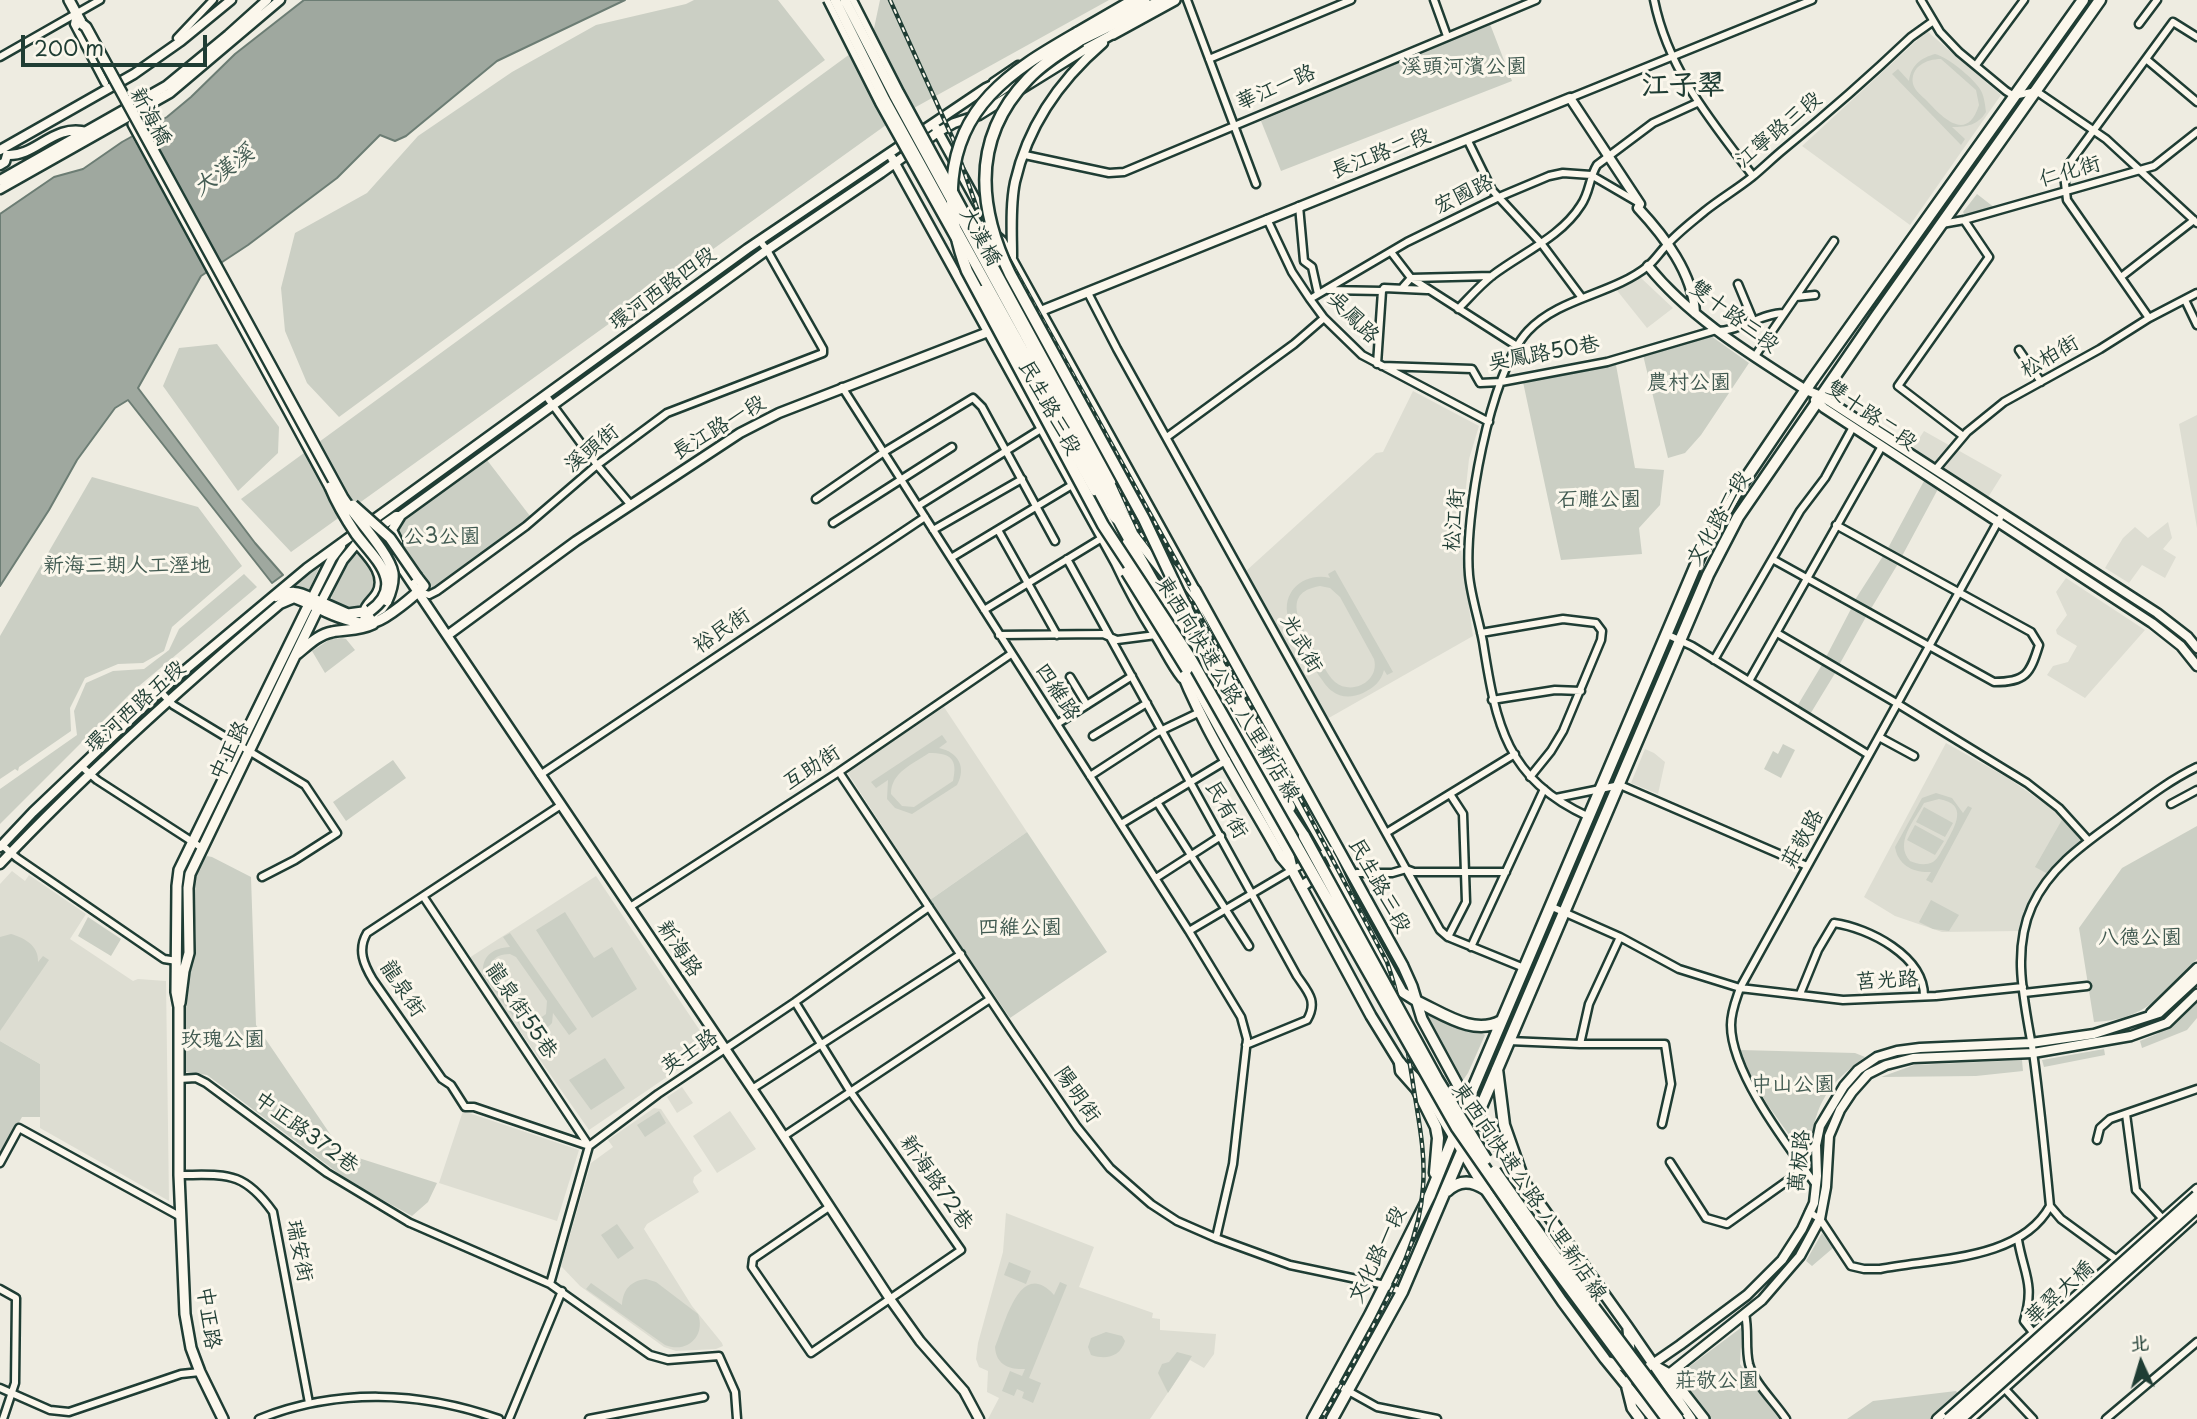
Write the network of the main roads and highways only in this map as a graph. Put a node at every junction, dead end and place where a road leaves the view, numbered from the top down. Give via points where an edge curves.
1 (69, 0) edge
2 (835, 0) edge
3 (845, 0) edge
4 (1131, 0) edge
5 (1148, 0) edge
6 (1163, 0) edge
7 (1175, 0) edge
8 (2083, 0) edge
9 (2100, 0) edge
10 (82, 24) junction
11 (1113, 34) road end
12 (1078, 39) junction
13 (335, 483) junction
14 (1103, 487) junction
15 (1112, 514) junction
16 (1103, 525) junction
17 (1130, 527) junction
18 (357, 543) road end
19 (1195, 590) road end
20 (315, 603) junction
21 (367, 612) junction
22 (356, 620) junction
23 (378, 621) junction
24 (1197, 654) junction
25 (296, 655) junction
26 (1262, 738) junction
27 (246, 748) junction
28 (1287, 757) junction
29 (1232, 759) junction
30 (1300, 839) junction
31 (1292, 870) joint
32 (1301, 887) junction
33 (1351, 900) junction
34 (182, 961) junction
35 (1418, 1002) junction
36 (1501, 1021) junction
37 (1400, 1063) junction
38 (1497, 1069) junction
39 (1467, 1102) junction
40 (1477, 1116) junction
41 (1453, 1137) junction
42 (1462, 1150) junction
43 (1524, 1182) junction
44 (1434, 1184) junction
45 (1485, 1189) junction
46 (1444, 1195) junction
47 (2197, 1196) edge
48 (2197, 1207) edge
49 (1627, 1326) junction
50 (1605, 1359) junction
51 (1665, 1376) junction
52 (1625, 1383) junction
53 (223, 1419) edge
54 (1313, 1419) edge
55 (1332, 1419) edge
56 (1640, 1419) edge
57 (1654, 1419) edge
58 (1667, 1419) edge
59 (1678, 1419) edge
60 (1690, 1419) edge
61 (1704, 1419) edge
62 (1949, 1419) edge
63 (1960, 1419) edge

1 - 10 main road
2 - 14 main road, 大漢橋, bridge via 910,145
3 - 14 main road, 大漢橋, bridge
4 - 16 main road, 東西向快速公路 八里新店線, bridge via 1020,68 991,93 959,148 950,203 958,248 978,295
5 - 12 main road, 東西向快速公路 八里新店線
6 - 12 main road
7 - 11 main road, 環河西路四段
8 - 36 main road, 文化路二段 via 1805,390 1708,542
9 - 38 main road, 文化路二段 via 1738,517 1708,575
10 - 13 main road, 新海橋, bridge
10 - 21 main road, 新海橋, bridge via 337,504 383,568 384,594
12 - 30 main road, 東西向快速公路 八里新店線, bridge via 1028,79 997,125 985,174 987,215 1010,274 1144,519
13 - 22 main road, 新海橋, bridge via 391,565 393,583 387,601 377,613
13 - 23 main road, bridge via 356,509 390,538 421,589
14 - 15 main road, 民生路三段
14 - 17 main road, 民生路三段
15 - 24 main road
15 - 29 main road, 民生路三段 via 1159,612 1182,678
16 - 29 main road, bridge via 1187,669
16 - 30 main road, 東西向快速公路 八里新店線, bridge via 1189,656 1256,778
17 - 24 main road
17 - 26 main road, 民生路三段 via 1174,574 1192,602
18 - 21 main road via 374,562 380,581
19 - 28 main road, 民生路三段
20 - 21 main road via 344,612
20 - 22 main road
20 - 25 main road, 中正路
20 - 27 main road, 中正路
22 - 23 main road
23 - 25 main road via 352,632 323,635
24 - 30 main road
25 - 27 main road, 中正路
26 - 28 main road
26 - 33 main road, 民生路三段
27 - 34 main road, 中正路 via 189,881 189,953
27 - 34 main road, 中正路 via 180,870
28 - 35 main road, 民生路三段 via 1403,966
29 - 31 main road via 1287,849
30 - 58 main road, 東西向快速公路 八里新店線, bridge via 1457,1128
30 - 59 main road, 東西向快速公路 八里新店線, bridge via 1462,1123
31 - 32 main road
32 - 33 main road via 1329,869
32 - 37 main road
33 - 35 main road, 民生路三段 via 1402,992
34 - 53 main road, 中正路 via 176,992 186,1314 191,1348
35 - 36 main road via 1476,1028
35 - 39 main road, 民生路三段 via 1422,1019
36 - 39 main road, 文化路二段
37 - 41 main road via 1423,1086
37 - 44 main road via 1436,1127
38 - 40 main road, 文化路二段
38 - 43 main road via 1504,1125
39 - 40 main road, 民生路三段
39 - 41 main road, 文化路一段
40 - 42 main road, 文化路一段
40 - 43 main road, 民生路三段
41 - 42 main road
41 - 44 main road, 文化路一段
42 - 45 main road
42 - 46 main road, 文化路一段
43 - 49 main road, 民生路三段
44 - 54 main road, 文化路一段
45 - 46 main road via 1463,1182
45 - 50 main road
46 - 55 main road, 文化路一段 via 1402,1292
47 - 62 main road, 華翠大橋, bridge
48 - 63 main road, 華翠大橋, bridge
49 - 50 main road via 1629,1363 1623,1366
49 - 51 main road, 民生路三段
50 - 52 main road
51 - 60 main road
51 - 61 main road
52 - 56 main road
52 - 57 main road

